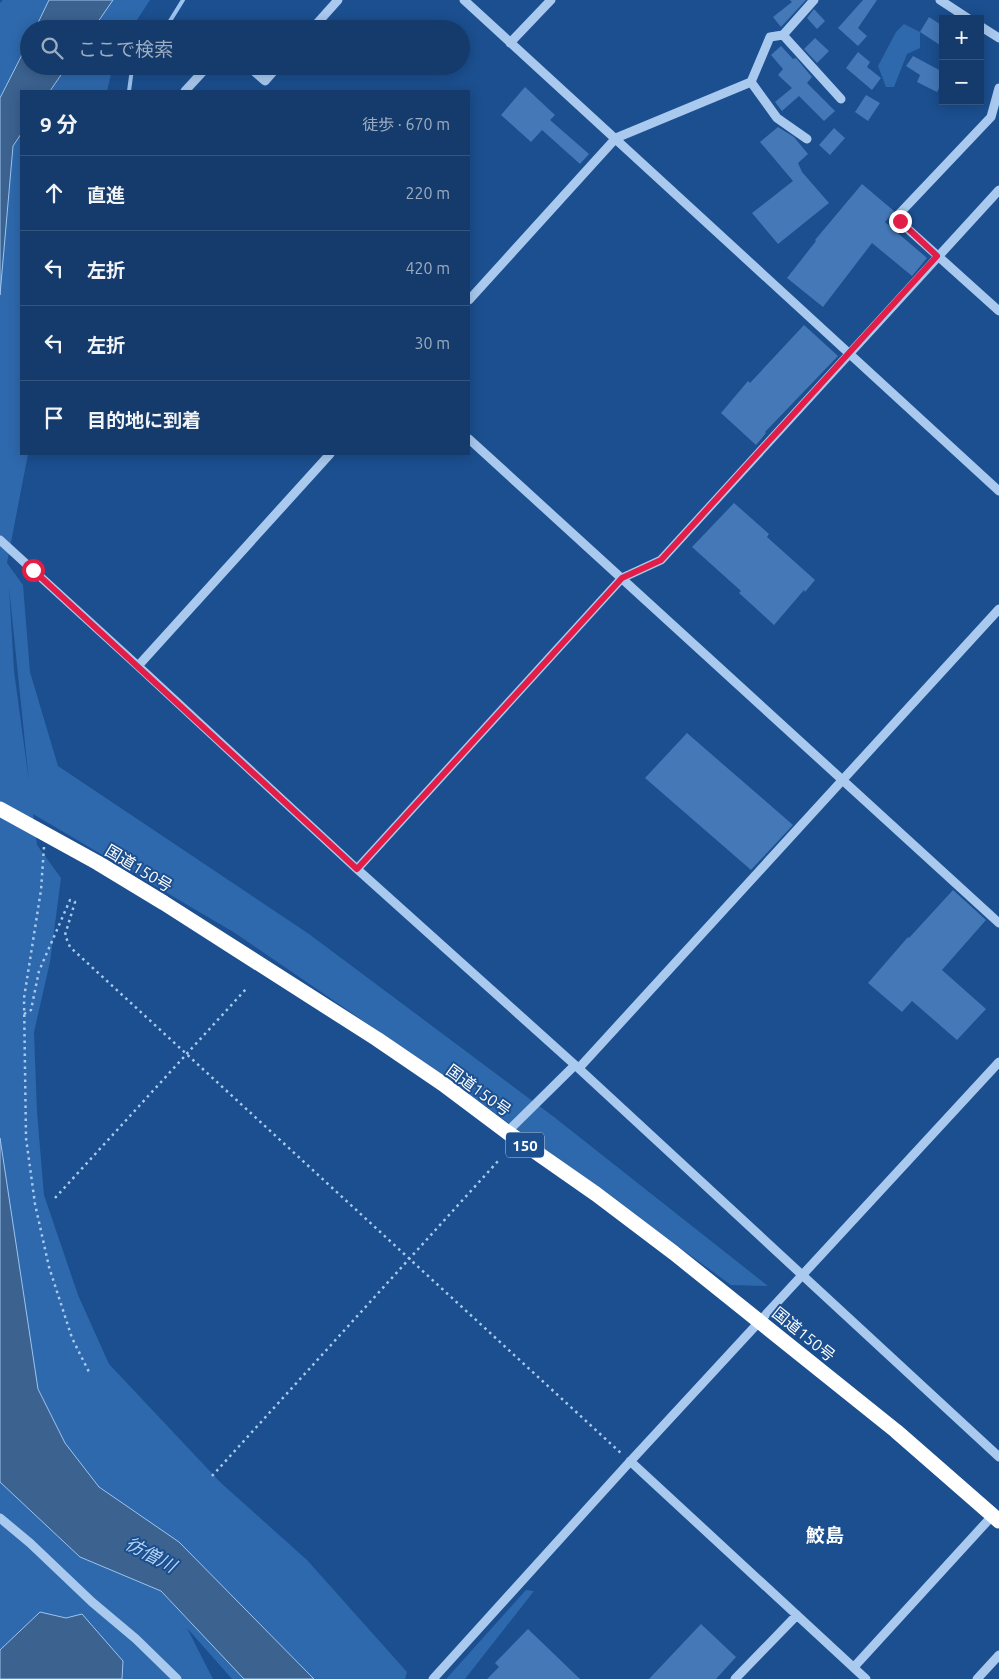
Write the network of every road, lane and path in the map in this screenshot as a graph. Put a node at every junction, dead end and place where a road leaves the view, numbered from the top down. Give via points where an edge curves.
1 (338, 0) edge
2 (464, 0) edge
3 (551, 0) edge
4 (814, 0) edge
5 (940, 0) edge
6 (963, 15) edge
7 (320, 20) edge
8 (984, 28) edge
9 (783, 35) junction
10 (998, 36) edge
11 (510, 43) junction
12 (200, 75) edge
13 (258, 75) edge
14 (270, 75) edge
15 (751, 82) junction
16 (999, 88) edge
17 (186, 90) edge
18 (841, 99) dead end
19 (616, 138) junction
20 (807, 139) dead end
21 (999, 190) edge
22 (937, 256) junction
23 (470, 299) edge
24 (999, 311) edge
25 (850, 354) junction
26 (470, 440) edge
27 (329, 455) edge
28 (999, 491) edge
29 (0, 540) edge
30 (622, 578) junction
31 (999, 609) edge
32 (138, 666) junction
33 (842, 780) junction
34 (0, 809) edge
35 (44, 834) junction
36 (357, 869) junction
37 (999, 923) edge
38 (246, 989) dead end
39 (24, 1014) junction
40 (187, 1055) junction
41 (999, 1062) edge
42 (577, 1066) junction
43 (507, 1132) junction
44 (499, 1160) dead end
45 (55, 1198) dead end
46 (410, 1259) junction
47 (802, 1276) junction
48 (760, 1321) junction
49 (90, 1374) dead end
50 (999, 1457) edge
51 (630, 1461) junction
52 (212, 1476) dead end
53 (0, 1518) edge
54 (996, 1518) edge
55 (797, 1615) junction
56 (999, 1655) edge
57 (854, 1667) junction
58 (177, 1679) edge
59 (433, 1679) edge
60 (735, 1679) edge
61 (866, 1679) edge
62 (977, 1679) edge

1 - 7 street
2 - 11 street
3 - 11 street
4 - 9 street
5 - 6 street
8 - 10 street
9 - 15 street via 770,37
9 - 18 street
11 - 19 street
12 - 17 street
13 - 14 street via 265,81
15 - 19 street
15 - 20 street via 777,118
16 - 22 street via 991,117 900,213 900,221
19 - 23 street
19 - 25 street
21 - 22 street
22 - 24 street
22 - 25 street
25 - 28 street
25 - 30 street via 661,560
26 - 30 street
27 - 32 street
29 - 32 street
30 - 33 street
30 - 36 street
31 - 33 street
32 - 36 street
33 - 37 street
33 - 42 street
34 - 35 highway, 国道150号 / 150
35 - 39 path via 41,890
35 - 43 highway, 国道150号 / 150 via 164,903 353,1023
36 - 42 street
38 - 40 path
39 - 40 path via 31,1010 39,971 70,900 75,902 65,936 70,947
39 - 49 path via 26,1138 35,1204 49,1267 72,1338
40 - 45 path
40 - 46 path
41 - 47 street
42 - 43 street
42 - 47 street
43 - 48 highway, 国道150号 / 150 via 596,1194
44 - 46 path
46 - 51 path
46 - 52 path
47 - 48 street
47 - 50 street
48 - 51 street
48 - 54 highway, 国道150号 / 150 via 889,1425
51 - 55 street
51 - 59 street
53 - 58 street
54 - 57 street
55 - 57 street
55 - 60 street
56 - 62 street
57 - 61 street

